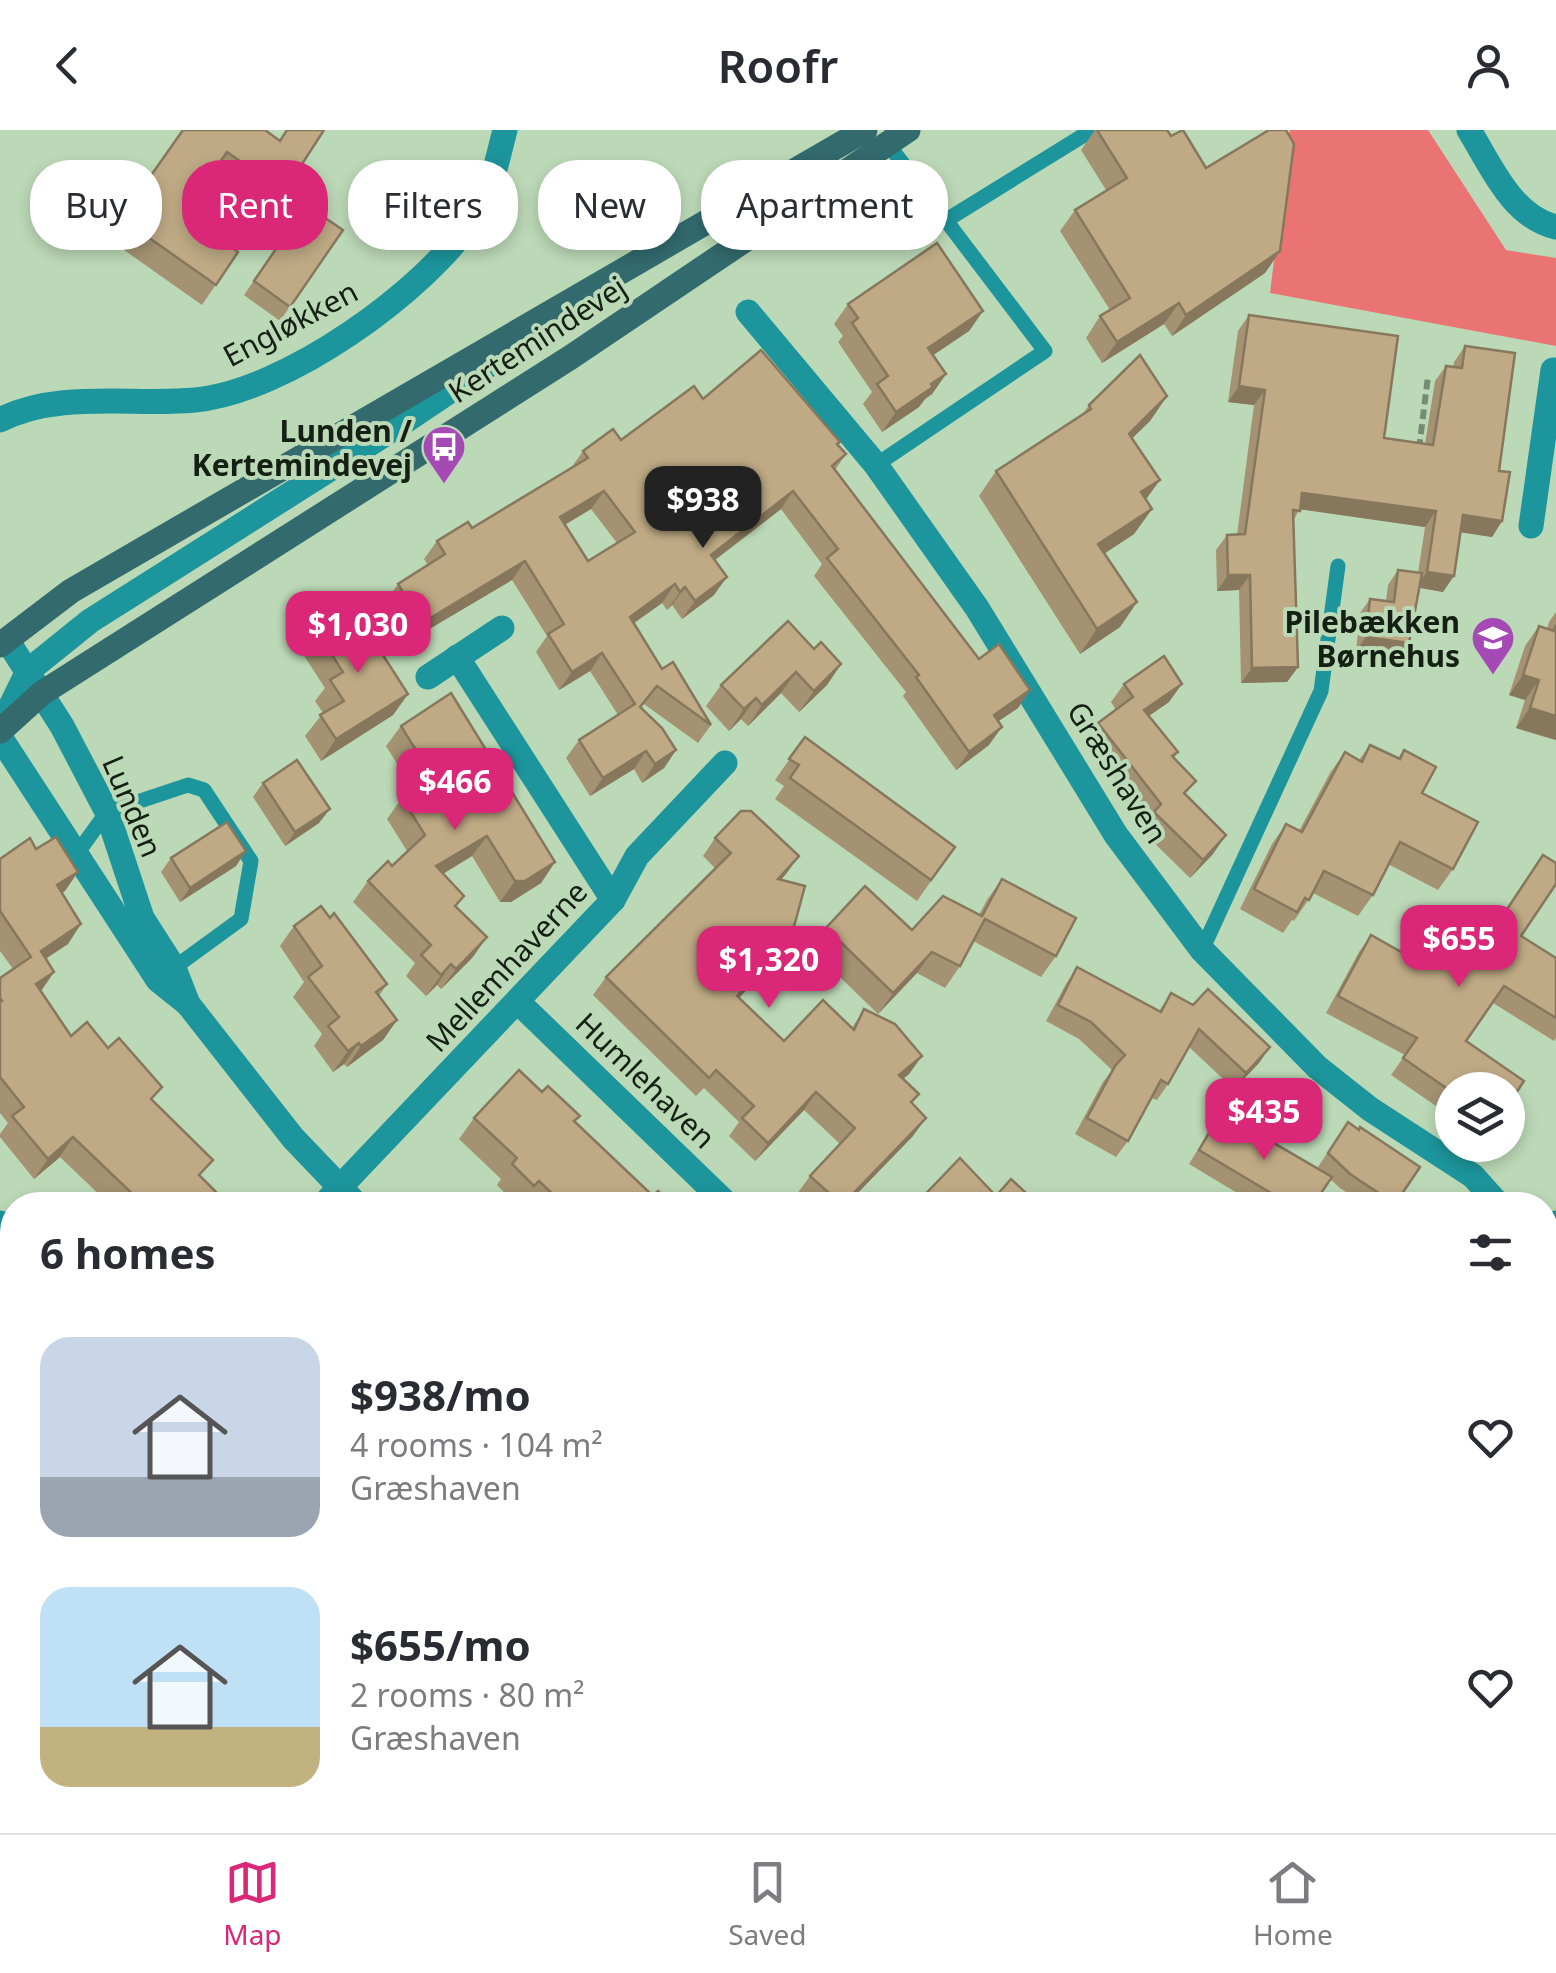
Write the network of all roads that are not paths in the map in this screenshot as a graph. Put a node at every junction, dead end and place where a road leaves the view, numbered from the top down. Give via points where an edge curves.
1 (505, 130) edge
2 (865, 130) edge
3 (1092, 130) edge
4 (1469, 130) edge
5 (898, 137) edge
6 (911, 160) edge
7 (948, 219) edge
8 (948, 225) edge
9 (1556, 227) edge
10 (646, 260) junction
11 (748, 312) dead end
12 (1556, 370) edge
13 (2, 420) edge
14 (876, 466) junction
15 (1530, 526) dead end
16 (1338, 566) dead end
17 (502, 628) dead end
18 (2, 642) edge
19 (457, 657) junction
20 (428, 678) dead end
21 (36, 682) junction
22 (0, 732) edge
23 (725, 763) dead end
24 (106, 812) junction
25 (76, 855) junction
26 (613, 900) junction
27 (1202, 950) junction
28 (166, 974) junction
29 (518, 1002) junction
30 (335, 1192) edge
31 (346, 1192) edge
32 (715, 1192) edge
33 (1488, 1192) edge

1 - 13 street, Engløkken via 478,214 441,258 390,306 300,362 246,389 199,400 58,403
2 - 10 main road, Kertemindevej
3 - 7 lane
4 - 9 street via 1507,193 1536,222
5 - 6 lane
5 - 21 main road, Kertemindevej via 571,357
8 - 14 lane via 1045,352
10 - 18 main road, Kertemindevej via 70,591
10 - 21 street via 90,621
11 - 14 street, Græshaven
12 - 15 street
14 - 27 street, Græshaven via 986,622 1116,835
16 - 27 lane via 1321,691
17 - 19 street
18 - 21 street, Lunden
19 - 20 street
19 - 26 street
21 - 22 main road, Kertemindevej
21 - 24 street, Lunden
22 - 25 street, Lunden
23 - 26 street, Mellemhaverne via 637,856
24 - 25 lane
24 - 28 street, Lunden
24 - 28 lane via 188,785 204,790 251,861 240,920
25 - 28 street, Lunden
26 - 29 street, Mellemhaverne
27 - 33 street, Græshaven via 1317,1067
28 - 30 street, Lunden
29 - 31 street, Mellemhaverne
29 - 32 street, Humlehaven

